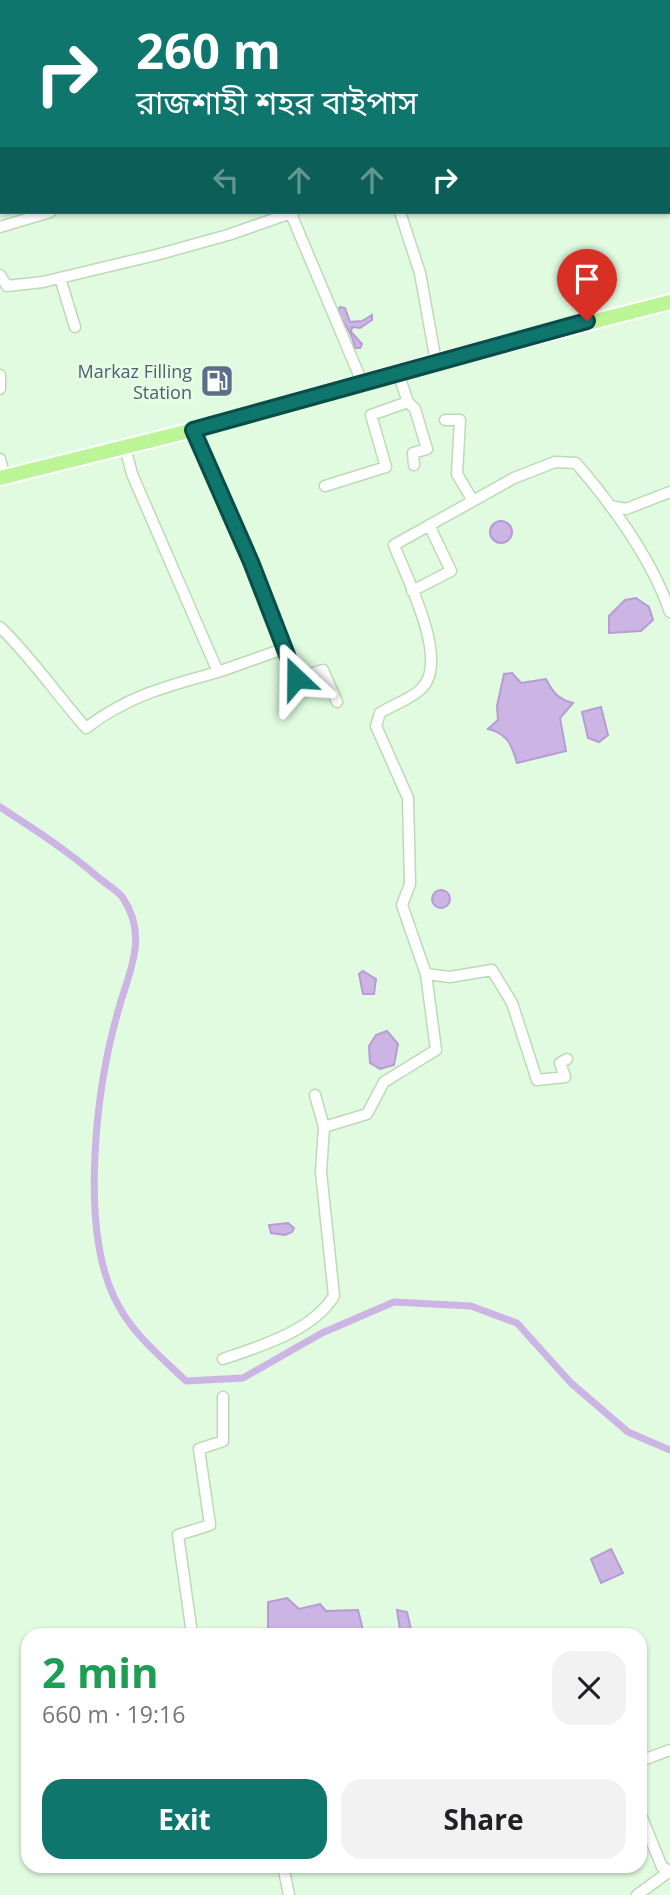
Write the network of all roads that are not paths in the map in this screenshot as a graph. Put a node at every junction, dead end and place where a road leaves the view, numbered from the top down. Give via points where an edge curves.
1 (43, 214) edge
2 (290, 214) edge
3 (293, 214) edge
4 (402, 214) edge
5 (0, 227) edge
6 (0, 275) edge
7 (60, 278) junction
8 (3, 287) edge
9 (670, 302) edge
10 (75, 327) dead end
11 (436, 362) junction
12 (398, 373) junction
13 (0, 375) edge
14 (362, 382) junction
15 (0, 389) edge
16 (408, 402) junction
17 (445, 420) dead end
18 (193, 430) junction
19 (125, 447) junction
20 (0, 459) edge
21 (414, 465) dead end
22 (3, 478) edge
23 (325, 486) dead end
24 (670, 492) edge
25 (473, 501) junction
26 (610, 506) junction
27 (429, 525) junction
28 (412, 592) junction
29 (670, 612) edge
30 (0, 627) edge
31 (283, 649) junction
32 (219, 672) junction
33 (337, 702) dead end
34 (426, 974) junction
35 (566, 1059) dead end
36 (315, 1095) dead end
37 (324, 1127) junction
38 (223, 1359) dead end
39 (223, 1397) dead end
40 (191, 1628) edge
41 (670, 1750) edge
42 (647, 1758) edge
43 (647, 1830) edge
44 (670, 1871) edge
45 (286, 1873) edge
46 (289, 1895) edge
47 (637, 1895) edge

1 - 5 street
2 - 7 street via 228,235
3 - 14 street
4 - 11 street via 420,273
6 - 8 street
7 - 8 street
7 - 10 street
9 - 11 highway
11 - 12 highway
12 - 14 highway
12 - 16 street
13 - 15 street
14 - 18 highway
16 - 21 street via 415,409 427,449 413,453
16 - 23 street via 371,415 386,467
17 - 25 street via 460,421 457,474
18 - 19 highway
18 - 31 street
19 - 22 highway
19 - 32 street via 132,474
20 - 22 street
24 - 26 street via 625,509
25 - 26 street via 555,462 576,463
25 - 27 street
26 - 29 street via 641,552
27 - 28 street via 394,545
27 - 28 street via 451,571
28 - 34 street via 432,648 432,667 423,688 380,713 376,726 408,798 410,884 402,905
30 - 32 street via 86,728 141,693
31 - 32 street
31 - 33 street via 296,678 323,670
34 - 35 street via 492,970 512,1003 537,1080 565,1077 560,1063
34 - 37 street via 436,1051 384,1082 367,1114
36 - 37 street
37 - 38 street via 321,1172 334,1296 304,1324 263,1346
39 - 40 street via 223,1441 199,1449 209,1525 178,1535
41 - 42 street
43 - 44 street via 662,1867
44 - 47 street
45 - 46 street

